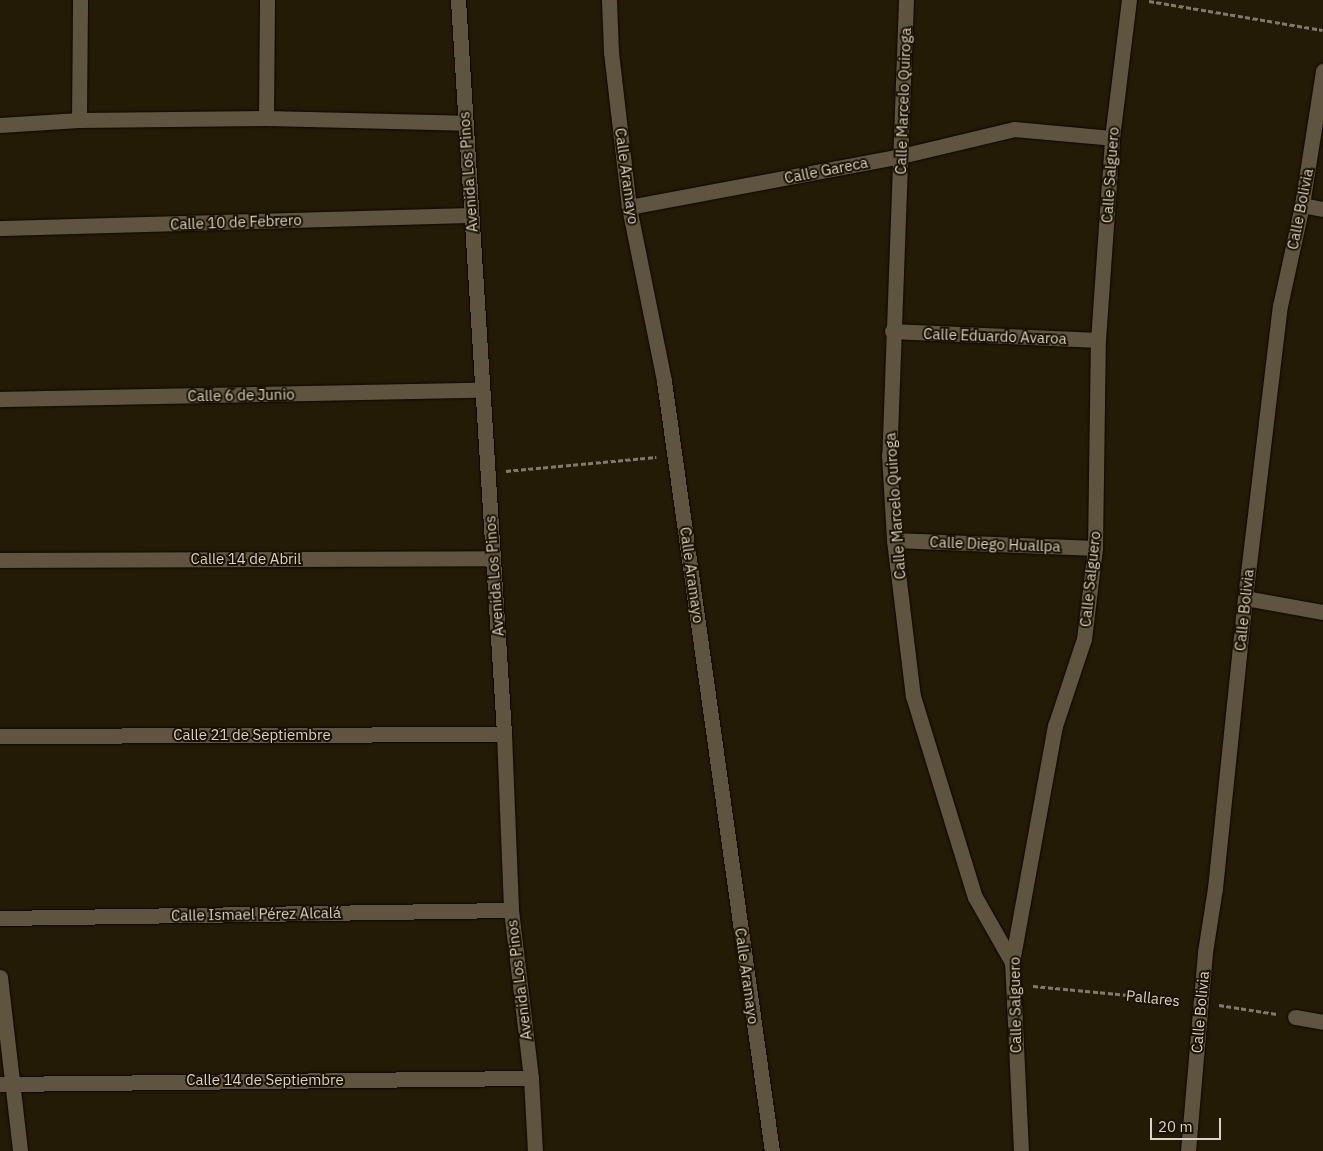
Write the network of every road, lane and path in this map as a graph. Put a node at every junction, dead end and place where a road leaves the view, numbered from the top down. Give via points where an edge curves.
1 (80, 0) edge
2 (267, 0) edge
3 (458, 0) edge
4 (609, 0) edge
5 (906, 0) edge
6 (1129, 0) edge
7 (1143, 0) edge
8 (1323, 30) edge
9 (1323, 72) edge
10 (266, 118) junction
11 (79, 120) junction
12 (465, 123) junction
13 (0, 125) edge
14 (1112, 138) junction
15 (901, 156) junction
16 (1302, 205) junction
17 (629, 207) junction
18 (1323, 209) edge
19 (471, 215) junction
20 (0, 228) edge
21 (892, 331) junction
22 (1098, 340) junction
23 (482, 390) junction
24 (0, 400) edge
25 (675, 455) junction
26 (488, 472) junction
27 (894, 540) junction
28 (1095, 548) junction
29 (493, 558) junction
30 (0, 560) edge
31 (1245, 598) junction
32 (1323, 612) edge
33 (504, 734) junction
34 (0, 736) edge
35 (511, 910) junction
36 (0, 918) edge
37 (1012, 962) junction
38 (0, 977) edge
39 (1013, 984) junction
40 (1201, 1002) junction
41 (1295, 1017) joint
42 (1323, 1022) edge
43 (531, 1078) junction
44 (6, 1083) edge
45 (20, 1151) edge
46 (535, 1151) edge
47 (772, 1151) edge
48 (1021, 1151) edge
49 (1188, 1151) edge

1 - 11 street
2 - 10 street
3 - 12 street, Avenida Los Pinos
4 - 17 street, Calle Aramayo via 611,52
5 - 15 street, Calle Marcelo Quiroga
6 - 14 street, Calle Salguero
7 - 8 path
9 - 16 street, Calle Bolivia
10 - 11 street
10 - 12 street
11 - 13 street
12 - 19 street, Avenida Los Pinos
14 - 15 street, Calle Gareca via 1014,129
14 - 22 street, Calle Salguero
15 - 17 street, Calle Gareca
15 - 21 street, Calle Marcelo Quiroga
16 - 18 street
16 - 31 street, Calle Bolivia via 1280,306
17 - 25 street, Calle Aramayo via 664,381
19 - 20 street, Calle 10 de Febrero
19 - 23 street, Avenida Los Pinos
21 - 22 street, Calle Eduardo Avaroa
21 - 27 street, Calle Marcelo Quiroga via 889,455
22 - 28 street, Calle Salguero
23 - 24 street, Calle 6 de Junio
23 - 26 street, Avenida Los Pinos
25 - 26 path
25 - 47 street, Calle Aramayo
26 - 29 street, Avenida Los Pinos
27 - 28 street, Calle Diego Huallpa
27 - 37 street, Calle Marcelo Quiroga via 913,696 976,897
28 - 37 street, Calle Salguero via 1084,639 1055,726
29 - 30 street, Calle 14 de Abril
29 - 33 street, Avenida Los Pinos
31 - 32 street
31 - 40 street, Calle Bolivia
33 - 34 street, Calle 21 de Septiembre
33 - 35 street, Avenida Los Pinos
35 - 36 street, Calle Ismael Pérez Alcalá
35 - 43 street, Avenida Los Pinos
37 - 39 street, Calle Salguero
38 - 44 street
39 - 40 path, Pallares
39 - 48 street, Calle Salguero
40 - 41 path, Pallares
40 - 49 street, Calle Bolivia
41 - 42 street
43 - 44 street, Calle 14 de Septiembre
43 - 46 street, Avenida Los Pinos
44 - 45 street

